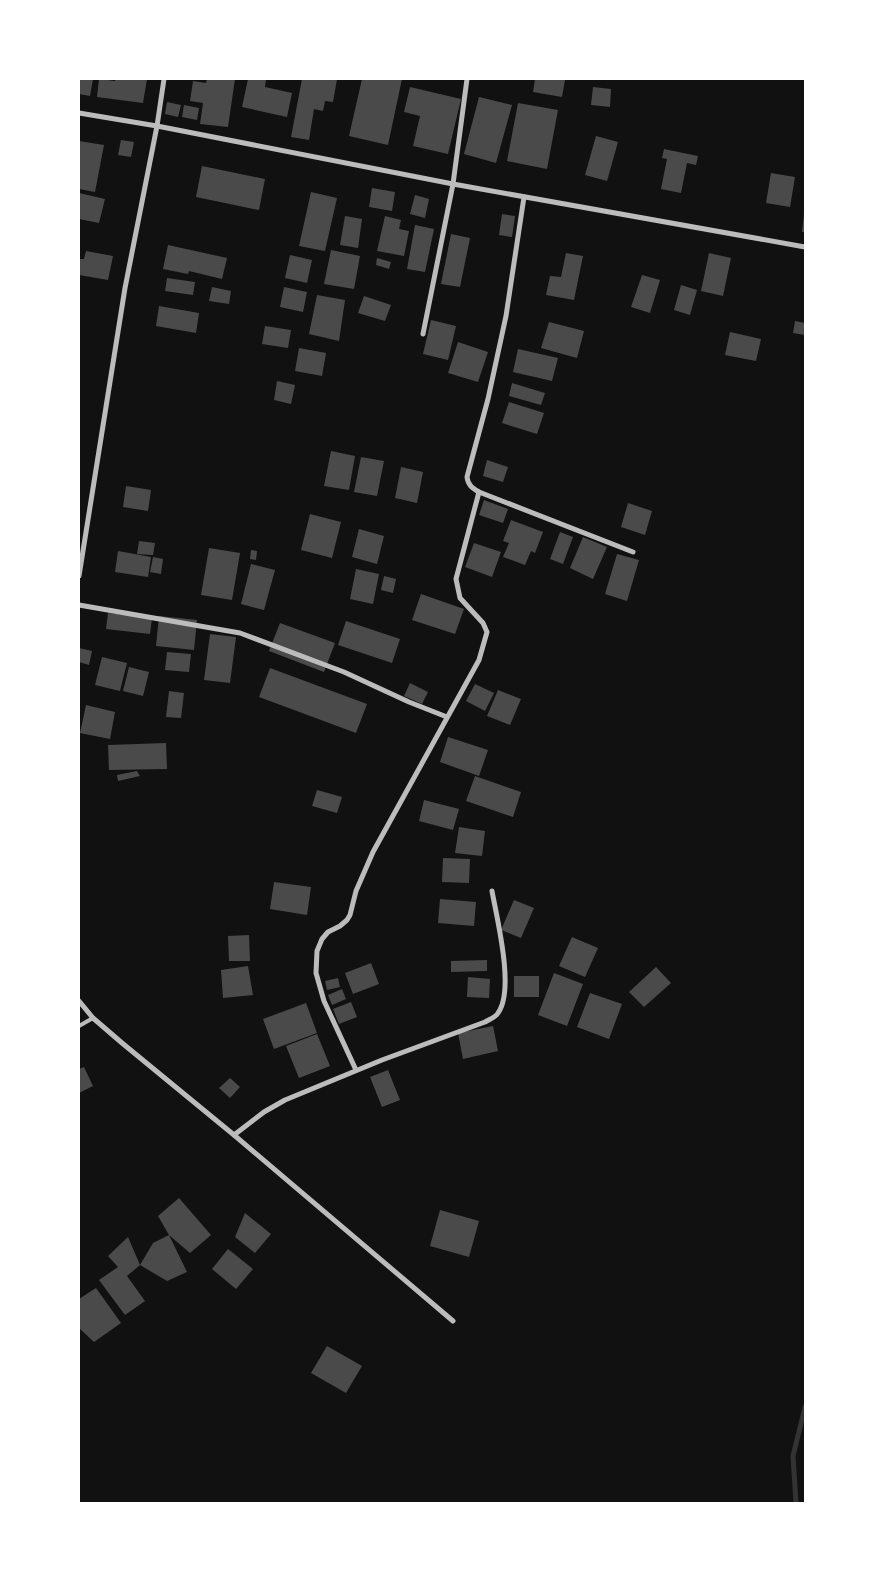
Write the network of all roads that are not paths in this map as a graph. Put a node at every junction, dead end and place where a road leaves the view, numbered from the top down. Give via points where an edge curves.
1 (164, 79) edge
2 (467, 79) edge
3 (79, 113) edge
4 (157, 126) junction
5 (453, 184) junction
6 (524, 197) junction
7 (805, 247) edge
8 (423, 334) dead end
9 (479, 492) junction
10 (633, 552) dead end
11 (79, 576) edge
12 (79, 605) edge
13 (448, 718) junction
14 (492, 891) dead end
15 (79, 1001) edge
16 (93, 1018) junction
17 (79, 1026) edge
18 (356, 1070) junction
19 (234, 1135) junction
20 (453, 1322) dead end

1 - 4 street
2 - 5 street
3 - 4 street
4 - 5 street
4 - 11 street via 125,288
5 - 6 street
5 - 8 street
6 - 7 street
6 - 9 street via 506,316 468,477 468,483
9 - 10 street
9 - 13 street via 456,579 460,598 484,623 487,632 479,660
12 - 13 street via 240,633 344,672
13 - 18 street via 363,874 350,916 328,932 316,951 316,974 324,1001
14 - 18 street via 505,979 504,1002 498,1015
15 - 16 street
16 - 17 lane
16 - 19 street
18 - 19 street via 285,1100
19 - 20 street

